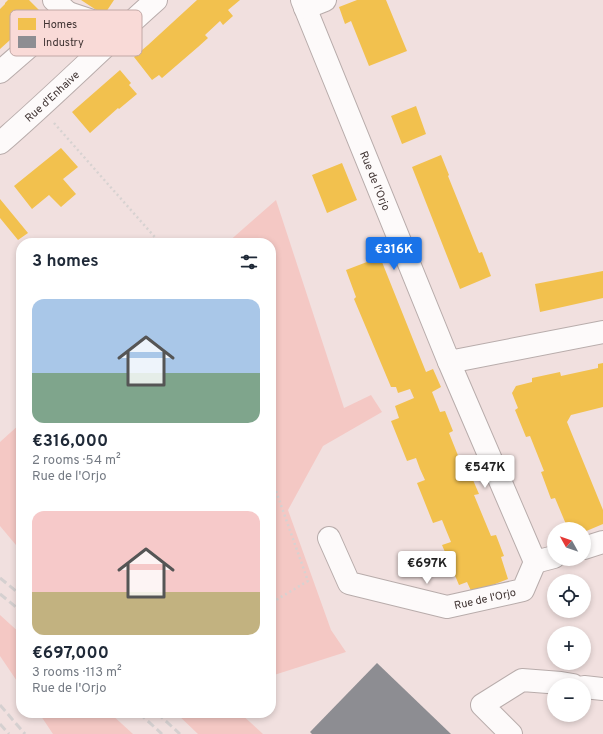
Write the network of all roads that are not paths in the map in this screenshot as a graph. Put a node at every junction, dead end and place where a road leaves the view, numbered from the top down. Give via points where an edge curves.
1 (156, 0) edge
2 (311, 3) edge
3 (142, 12) edge
4 (15, 56) edge
5 (94, 56) edge
6 (0, 72) edge
7 (0, 144) edge
8 (603, 332) edge
9 (449, 362) junction
10 (329, 538) dead end
11 (603, 542) edge
12 (591, 546) edge
13 (545, 559) edge
14 (547, 682) edge
15 (591, 688) edge
16 (603, 689) edge
17 (511, 734) edge

1 - 3 street, Rue d'Enhaive
2 - 9 street, Rue de l'Orjo
4 - 6 street
5 - 7 street, Rue d'Enhaive
8 - 9 street
9 - 13 street, Rue de l'Orjo
10 - 13 street, Rue de l'Orjo via 349,583 448,607 523,590
11 - 12 street
14 - 17 street via 522,680 482,705
15 - 16 street

